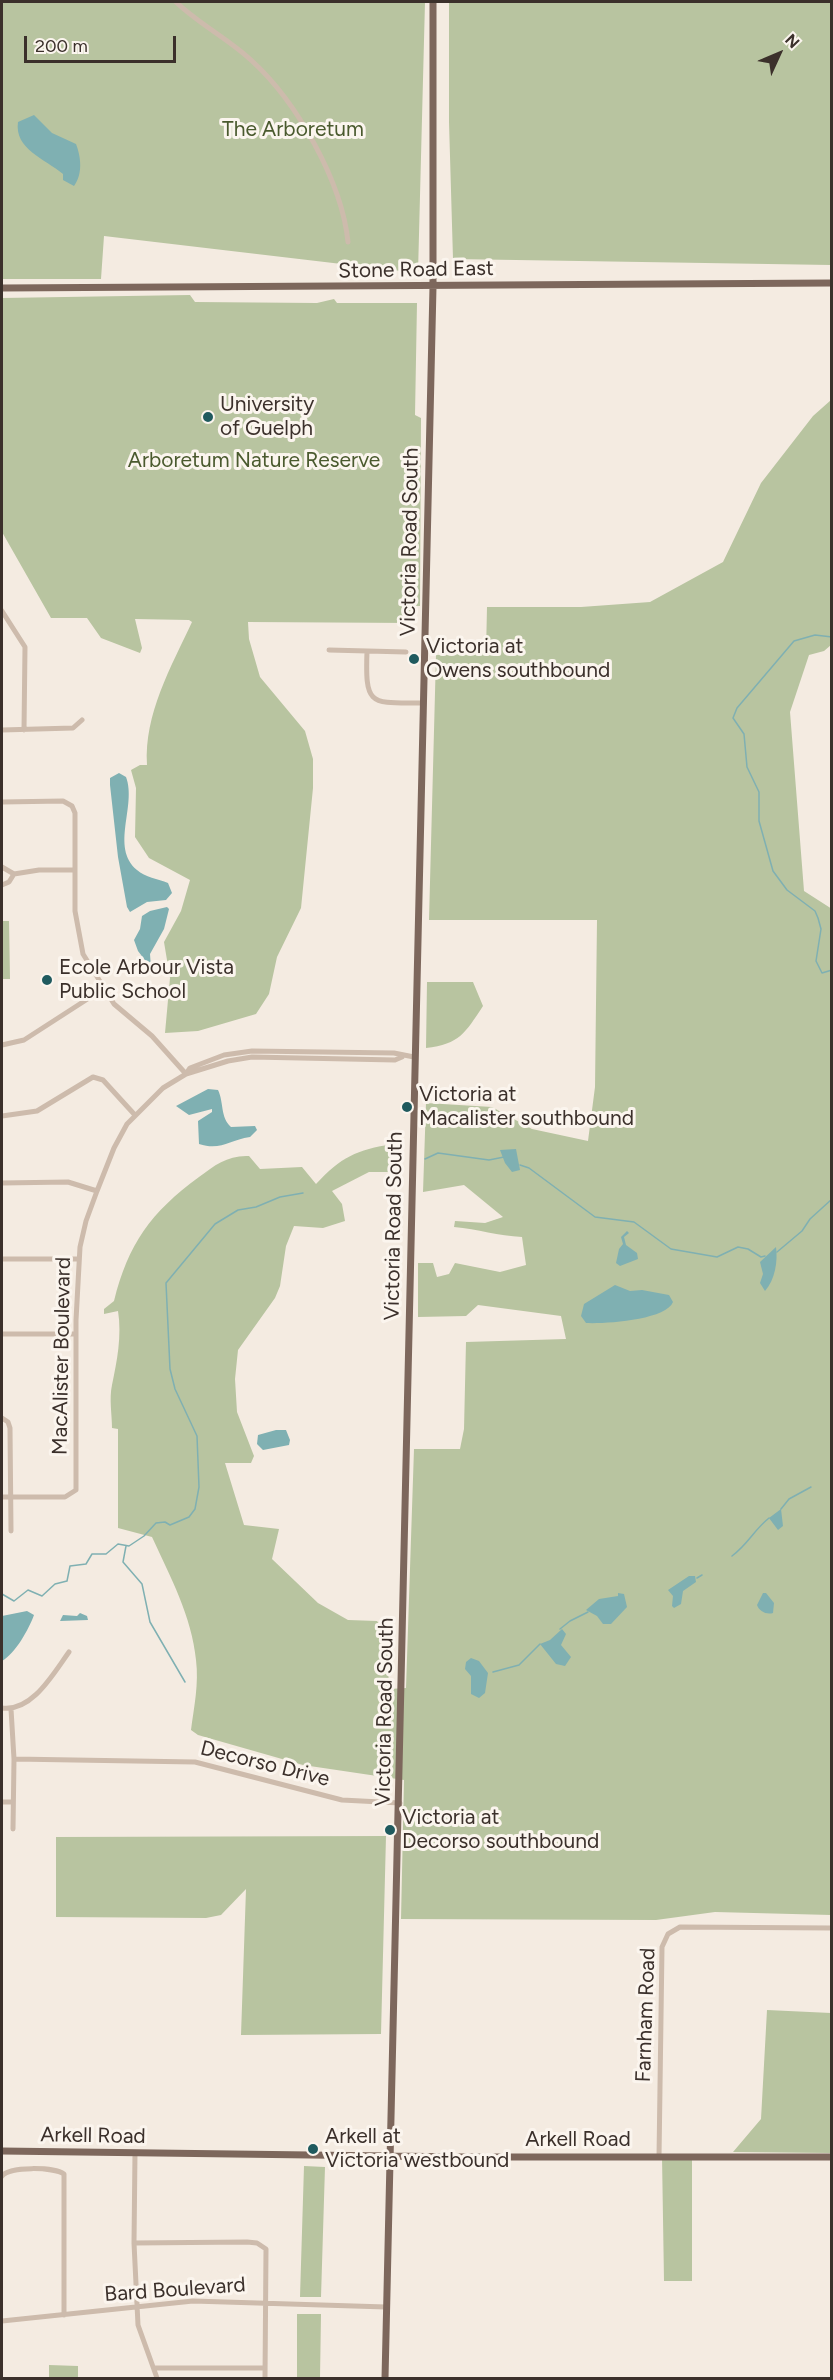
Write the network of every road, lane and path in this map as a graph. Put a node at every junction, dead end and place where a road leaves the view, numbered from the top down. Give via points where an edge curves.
1 (176, 2) edge
2 (433, 2) edge
3 (348, 242) dead end
4 (831, 283) edge
5 (433, 287) junction
6 (2, 288) edge
7 (2, 611) edge
8 (329, 650) dead end
9 (367, 651) junction
10 (406, 651) dead end
11 (423, 703) junction
12 (82, 720) dead end
13 (2, 729) edge
14 (24, 730) junction
15 (2, 802) edge
16 (2, 867) edge
17 (75, 870) junction
18 (14, 874) junction
19 (2, 885) edge
20 (103, 989) junction
21 (2, 1045) edge
22 (414, 1057) junction
23 (186, 1074) junction
24 (134, 1114) junction
25 (2, 1116) edge
26 (2, 1183) edge
27 (97, 1191) junction
28 (2, 1259) edge
29 (79, 1260) junction
30 (2, 1334) edge
31 (76, 1334) junction
32 (2, 1418) edge
33 (2, 1497) edge
34 (10, 1497) junction
35 (11, 1531) dead end
36 (69, 1652) dead end
37 (2, 1708) edge
38 (12, 1709) junction
39 (14, 1759) junction
40 (2, 1802) edge
41 (13, 1802) junction
42 (400, 1803) junction
43 (13, 1829) dead end
44 (831, 1928) edge
45 (2, 2151) edge
46 (135, 2152) junction
47 (392, 2155) junction
48 (659, 2157) junction
49 (831, 2157) edge
50 (2, 2176) edge
51 (134, 2243) junction
52 (267, 2301) junction
53 (136, 2307) junction
54 (386, 2307) junction
55 (64, 2315) junction
56 (2, 2321) edge
57 (154, 2368) junction
58 (265, 2368) junction
59 (157, 2379) edge
60 (265, 2379) edge
61 (385, 2379) edge

1 - 3 street via 252,61 283,96 330,176 343,208
2 - 5 main road, Victoria Road South
4 - 5 main road, Stone Road East
5 - 6 main road, Stone Road East
5 - 11 main road, Victoria Road South
7 - 14 street via 24,646
8 - 9 street
9 - 10 street
9 - 11 street via 366,685 370,694 383,703
11 - 22 main road, Victoria Road South
12 - 14 street via 73,728
13 - 14 street
15 - 17 street via 70,804 75,813
16 - 18 street
17 - 18 street
17 - 20 street via 79,943
18 - 19 street
20 - 21 street via 18,1043
20 - 23 street via 119,1010 152,1036
22 - 23 street, MacAlister Boulevard via 394,1053 343,1056 236,1052 202,1062
22 - 42 main road, Victoria Road South
23 - 24 street, MacAlister Boulevard
24 - 25 street via 103,1080 93,1077 37,1111
24 - 27 street, MacAlister Boulevard via 114,1148
26 - 27 street via 68,1182
27 - 29 street, MacAlister Boulevard via 84,1228
28 - 29 street
29 - 31 street, MacAlister Boulevard
30 - 31 street
31 - 34 street, MacAlister Boulevard via 76,1490 65,1497
32 - 34 street via 10,1428
33 - 34 street, MacAlister Boulevard
34 - 35 street
36 - 38 street via 31,1699
37 - 38 street
38 - 39 street
39 - 41 street
39 - 42 street, Decorso Drive via 195,1762 342,1800
40 - 41 street
41 - 43 street
42 - 47 main road, Victoria Road South
44 - 48 street, Farnham Road via 680,1927 668,1934 662,1947
45 - 46 main road, Arkell Road
46 - 47 main road, Arkell Road
46 - 51 street
47 - 48 main road, Arkell Road
47 - 54 main road, Victoria Road South
48 - 49 main road, Arkell Road
50 - 55 street via 10,2169 56,2170 64,2175
51 - 52 street via 257,2242 266,2249
51 - 53 street
52 - 53 street, Bard Boulevard via 193,2301
52 - 54 street, Bard Boulevard
52 - 58 street
53 - 55 street, Bard Boulevard
53 - 57 street via 138,2325
54 - 61 main road, Victoria Road South
55 - 56 street, Bard Boulevard
57 - 58 street
57 - 59 street
58 - 60 street

